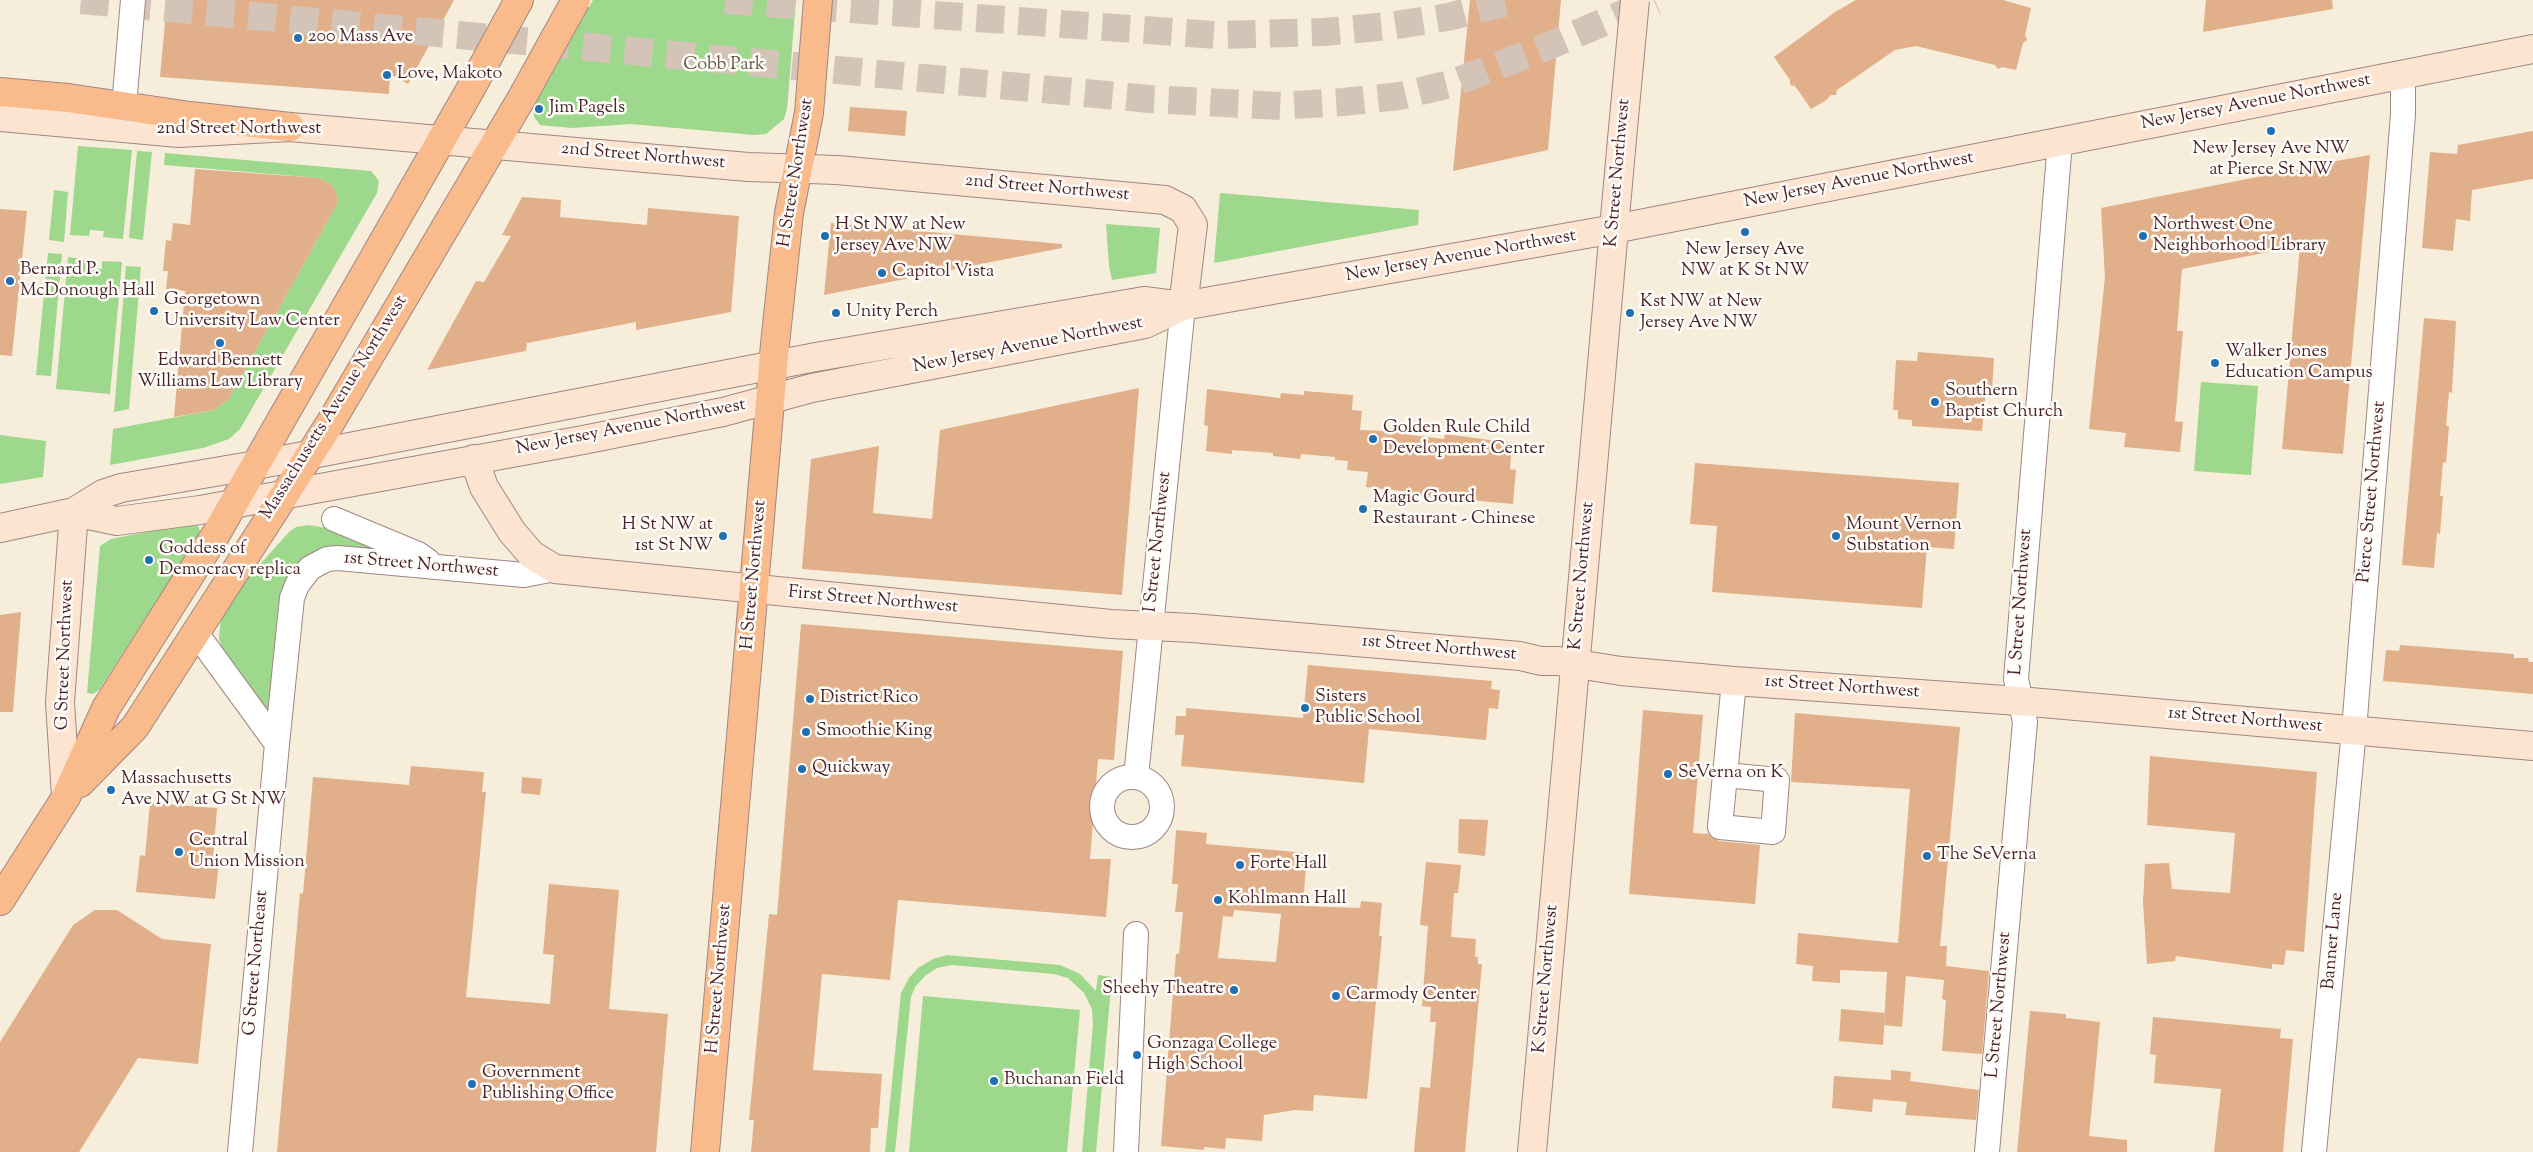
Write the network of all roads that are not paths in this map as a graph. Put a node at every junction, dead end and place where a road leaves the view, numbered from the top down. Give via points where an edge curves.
1 (133, 0) edge
2 (519, 0) edge
3 (576, 0) edge
4 (818, 0) edge
5 (1634, 0) edge
6 (2533, 49) edge
7 (2403, 75) junction
8 (0, 92) edge
9 (124, 106) junction
10 (0, 117) edge
11 (290, 127) junction
12 (441, 140) junction
13 (2060, 142) junction
14 (495, 145) junction
15 (797, 168) junction
16 (1614, 229) junction
17 (1183, 306) junction
18 (774, 366) junction
19 (771, 399) junction
20 (310, 455) junction
21 (474, 459) junction
22 (256, 465) junction
23 (285, 494) junction
24 (234, 503) junction
25 (74, 512) junction
26 (334, 519) dead end
27 (0, 528) edge
28 (433, 565) junction
29 (555, 569) junction
30 (754, 590) junction
31 (1151, 626) junction
32 (196, 633) junction
33 (1576, 664) junction
34 (1734, 681) junction
35 (2019, 701) junction
36 (2354, 730) junction
37 (277, 744) junction
38 (2533, 746) edge
39 (1726, 775) dead end
40 (1136, 777) dead end
41 (66, 797) junction
42 (0, 901) edge
43 (1136, 934) dead end
44 (240, 1152) edge
45 (705, 1152) edge
46 (1126, 1152) edge
47 (1532, 1152) edge
48 (1987, 1152) edge
49 (2314, 1152) edge

1 - 9 street
2 - 12 main road, Massachusetts Avenue Northwest, bridge
3 - 14 main road, Massachusetts Avenue Northwest, bridge
4 - 15 main road, H Street Northwest via 809,113
5 - 16 street, K Street Northwest, bridge
6 - 7 street, New Jersey Avenue Northwest
7 - 13 street, New Jersey Avenue Northwest
7 - 36 street, Pierce Street Northwest via 2403,114
8 - 9 main road
9 - 11 main road
10 - 11 street, 2nd Street Northwest via 179,132
11 - 12 street, 2nd Street Northwest
12 - 14 street, 2nd Street Northwest
12 - 22 main road, Massachusetts Avenue Northwest
13 - 16 street, New Jersey Avenue Northwest
13 - 35 street, L Street Northwest via 2016,679
14 - 15 street, 2nd Street Northwest via 748,167
14 - 20 main road, Massachusetts Avenue Northwest
15 - 17 street, 2nd Street Northwest via 1171,201 1187,213 1193,225
15 - 18 main road, H Street Northwest via 789,213
16 - 17 street, New Jersey Avenue Northwest
16 - 33 street, K Street Northwest
17 - 18 street, New Jersey Avenue Northwest via 1144,301
17 - 19 street, New Jersey Avenue Northwest via 1145,324 812,388
17 - 31 street, I Street Northwest
18 - 19 main road, H Street Northwest
18 - 20 street, New Jersey Avenue Northwest
19 - 21 street, New Jersey Avenue Northwest via 723,412
19 - 30 main road, H Street Northwest
20 - 22 street, New Jersey Avenue Northwest
20 - 23 main road, Massachusetts Avenue Northwest
21 - 23 street, New Jersey Avenue Northwest
21 - 29 street, First Street Northwest via 484,488 512,532 532,555
22 - 24 main road, Massachusetts Avenue Northwest
22 - 25 street, New Jersey Avenue Northwest via 121,488 103,494
23 - 24 street, New Jersey Avenue Northwest
23 - 32 main road, Massachusetts Avenue Northwest
24 - 25 street, New Jersey Avenue Northwest via 117,521
24 - 41 main road, Massachusetts Avenue Northwest via 106,708
25 - 27 street, New Jersey Avenue Northwest
25 - 41 street, G Street Northwest via 60,702
26 - 28 street via 418,554
28 - 29 street, 1st Street Northwest via 524,575
28 - 37 street, 1st Street Northwest via 338,558 327,559 310,568 292,598
29 - 30 street, First Street Northwest
30 - 31 street, First Street Northwest
30 - 45 main road, H Street Northwest
31 - 33 street, 1st Street Northwest via 1520,656
31 - 40 street, I Street Northwest
32 - 37 street
32 - 41 main road, Massachusetts Avenue Northwest via 135,727
33 - 34 street, 1st Street Northwest
33 - 47 street, K Street Northwest
34 - 35 street, 1st Street Northwest
34 - 39 street
35 - 36 street, 1st Street Northwest
35 - 48 street, L Street Northwest via 2025,722
36 - 38 street, 1st Street Northwest
36 - 49 street, Banner Lane
37 - 44 street, G Street Northeast
41 - 42 main road, Massachusetts Avenue Northwest
43 - 46 street

